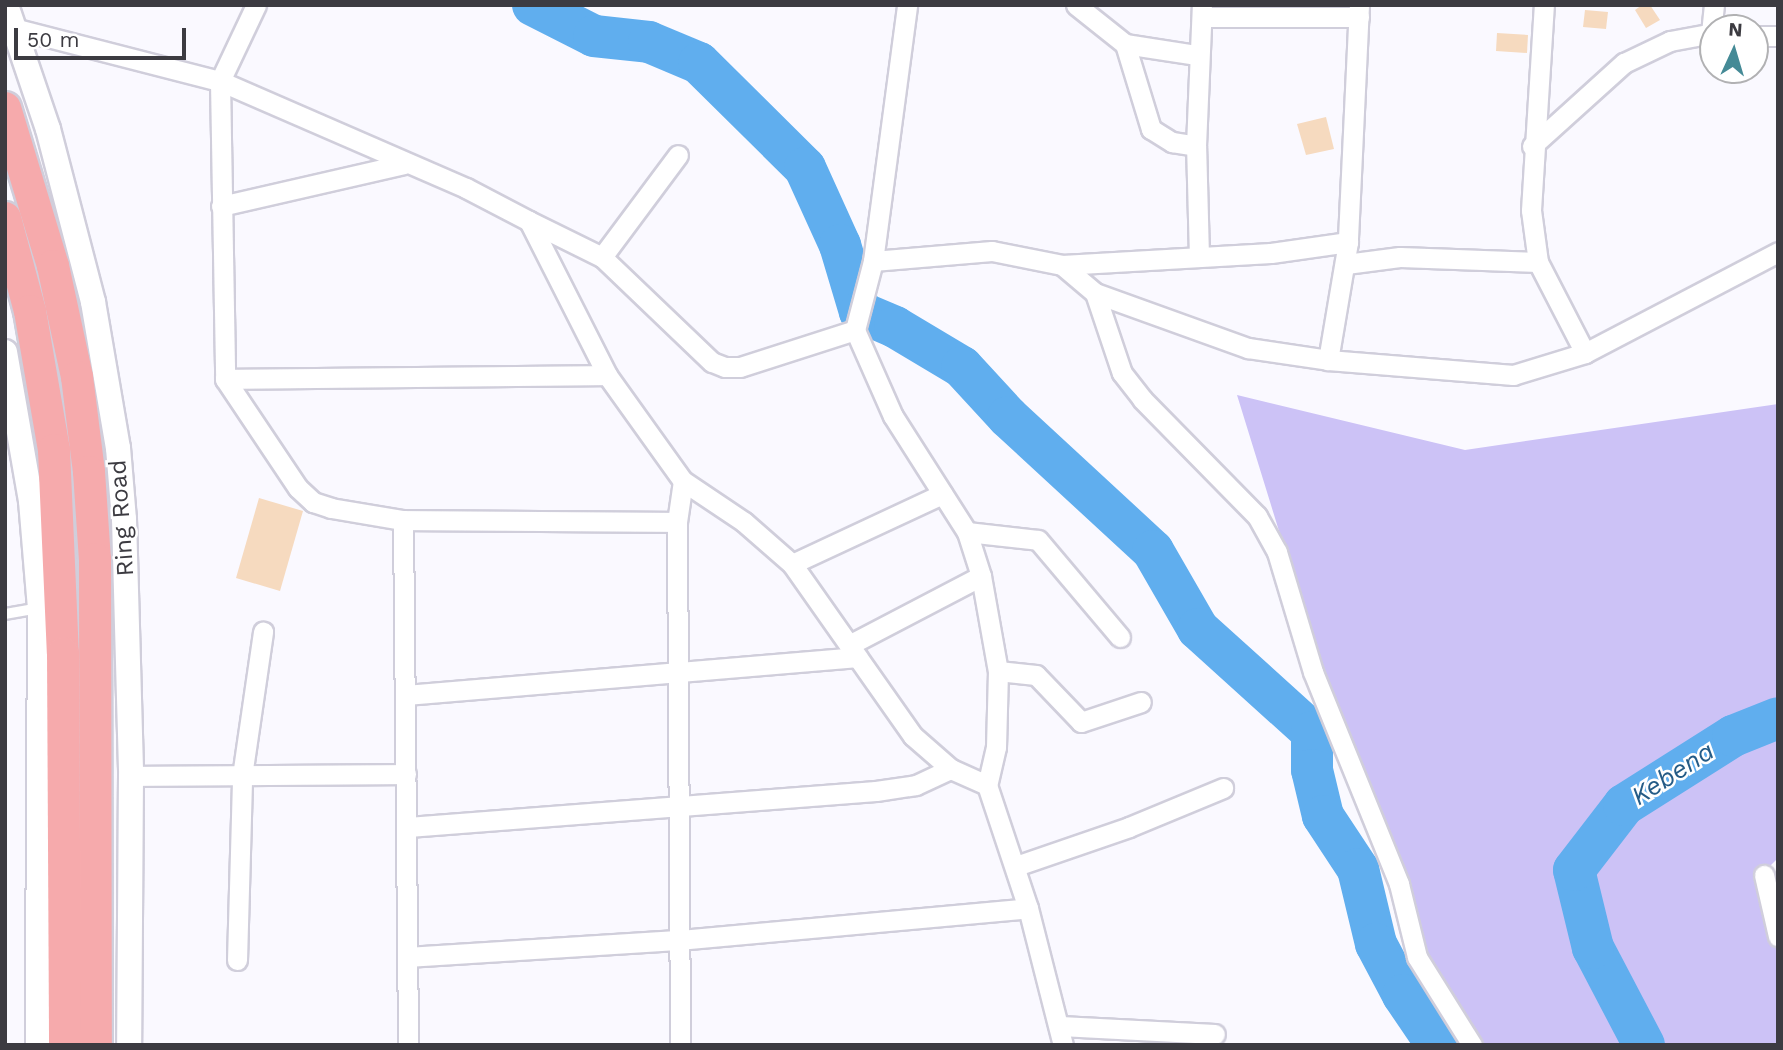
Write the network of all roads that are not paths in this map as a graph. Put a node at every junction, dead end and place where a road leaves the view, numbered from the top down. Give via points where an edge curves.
1 (257, 5) edge
2 (907, 5) edge
3 (1076, 5) edge
4 (1544, 5) edge
5 (1202, 11) edge
6 (1359, 11) edge
7 (9, 17) edge
8 (1699, 35) edge
9 (1125, 44) junction
10 (1197, 55) junction
11 (220, 81) junction
12 (5, 108) edge
13 (1196, 146) junction
14 (1532, 146) junction
15 (678, 155) dead end
16 (404, 164) junction
17 (221, 206) junction
18 (5, 218) edge
19 (529, 221) junction
20 (1348, 242) junction
21 (1778, 252) edge
22 (602, 257) junction
23 (1199, 257) junction
24 (873, 261) junction
25 (1538, 262) junction
26 (1346, 264) junction
27 (1062, 265) junction
28 (1095, 293) junction
29 (858, 325) junction
30 (5, 352) edge
31 (1585, 353) junction
32 (1328, 360) junction
33 (607, 375) junction
34 (225, 379) junction
35 (682, 481) junction
36 (942, 494) junction
37 (403, 520) junction
38 (677, 522) junction
39 (967, 532) junction
40 (792, 564) junction
41 (981, 576) junction
42 (40, 608) junction
43 (5, 614) edge
44 (263, 632) dead end
45 (1120, 637) dead end
46 (853, 651) junction
47 (998, 671) junction
48 (675, 675) junction
49 (406, 695) junction
50 (1140, 702) dead end
51 (951, 769) junction
52 (406, 774) junction
53 (131, 776) junction
54 (242, 776) junction
55 (987, 785) junction
56 (1223, 788) dead end
57 (678, 805) junction
58 (408, 827) junction
59 (1016, 866) junction
60 (1764, 875) dead end
61 (1028, 908) junction
62 (1778, 936) edge
63 (678, 940) junction
64 (408, 957) junction
65 (237, 960) dead end
66 (1215, 1034) dead end
67 (1061, 1035) edge
68 (38, 1045) edge
69 (65, 1045) edge
70 (96, 1045) edge
71 (129, 1045) edge
72 (408, 1045) edge
73 (680, 1045) edge
74 (1472, 1045) edge

1 - 11 street
2 - 24 street
3 - 9 street
4 - 14 street
5 - 6 street
5 - 10 street
6 - 20 street
7 - 11 street
7 - 53 street, Ring Road via 48,129 107,376 124,519
8 - 14 street via 1670,41 1624,63
9 - 10 street
9 - 13 street via 1151,129 1172,142
10 - 13 street
11 - 16 street
11 - 17 street
12 - 70 highway, Ring Road via 53,266 77,377 89,472 95,559
13 - 23 street
14 - 25 street via 1531,210
15 - 22 street
16 - 17 street
16 - 19 street via 466,188
17 - 34 street
18 - 69 highway via 30,311 54,450 63,641
19 - 22 street
19 - 33 street
20 - 23 street
20 - 26 street
21 - 31 street
22 - 29 street via 712,362 725,367 740,368
23 - 27 street
24 - 27 street via 981,250
24 - 29 street
25 - 26 street via 1400,257
25 - 31 street
26 - 32 street
27 - 28 street
28 - 32 street via 1248,348
28 - 74 street via 1122,373 1257,516 1277,552 1313,672 1399,884 1417,957
29 - 36 street via 893,416
30 - 42 street via 31,501
31 - 32 street via 1513,375
33 - 34 street
33 - 35 street
34 - 37 street via 298,488 313,502
35 - 38 street
35 - 40 street via 744,522
36 - 39 street
36 - 40 street
37 - 38 street
37 - 49 street
38 - 48 street
39 - 41 street
39 - 45 street via 1038,540
40 - 46 street
41 - 46 street
41 - 47 street
42 - 43 lane
42 - 68 street
44 - 54 street
46 - 48 street
46 - 51 street via 913,736
47 - 50 street via 1037,675 1081,722
47 - 55 street via 996,747
48 - 49 street
48 - 57 street
49 - 52 street
51 - 55 street
51 - 57 street via 916,785 876,791
52 - 54 street
52 - 58 street
53 - 54 street
53 - 71 street, Ring Road
54 - 65 street
55 - 59 street
56 - 59 street
57 - 58 street
57 - 63 street
58 - 64 street
59 - 61 street
60 - 62 street
61 - 63 street
61 - 67 street
63 - 64 street
63 - 73 street
64 - 72 street
66 - 67 street

